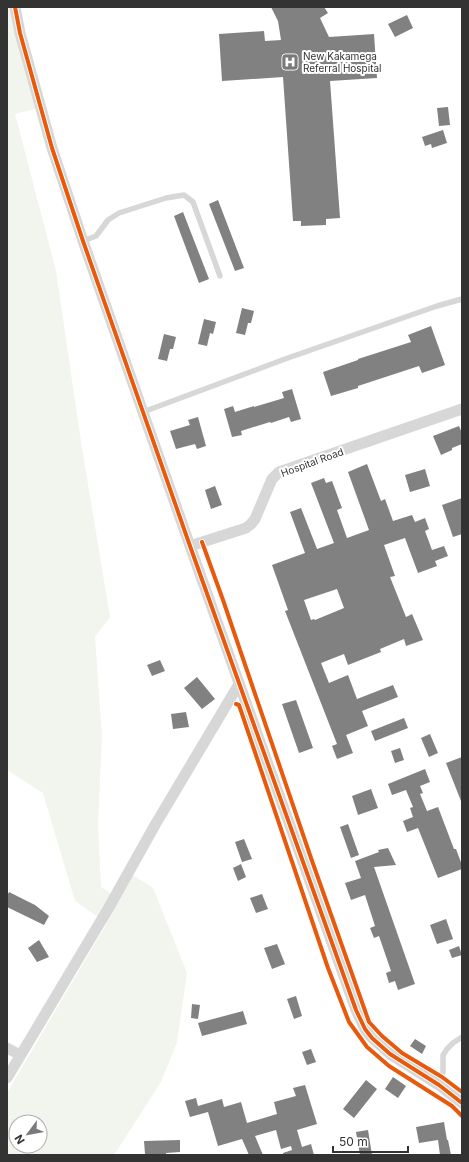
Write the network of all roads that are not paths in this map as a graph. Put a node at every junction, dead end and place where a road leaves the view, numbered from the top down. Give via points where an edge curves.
1 (15, 7) edge
2 (83, 241) junction
3 (220, 276) dead end
4 (462, 299) edge
5 (462, 409) edge
6 (142, 412) junction
7 (190, 546) junction
8 (239, 684) junction
9 (462, 1036) edge
10 (7, 1048) edge
11 (20, 1055) junction
12 (7, 1078) edge
13 (439, 1085) junction
14 (462, 1103) edge

1 - 2 street via 52,148
2 - 3 lane via 96,236 108,220 119,214 166,198 184,195 194,202
2 - 6 street
4 - 6 lane
5 - 7 street, Hospital Road via 279,472 272,480 251,524 246,528
6 - 7 street
7 - 8 street
8 - 11 street
8 - 13 street via 350,994 365,1029 390,1054
9 - 13 lane via 443,1055 443,1072
10 - 11 street
11 - 12 street
13 - 14 street

